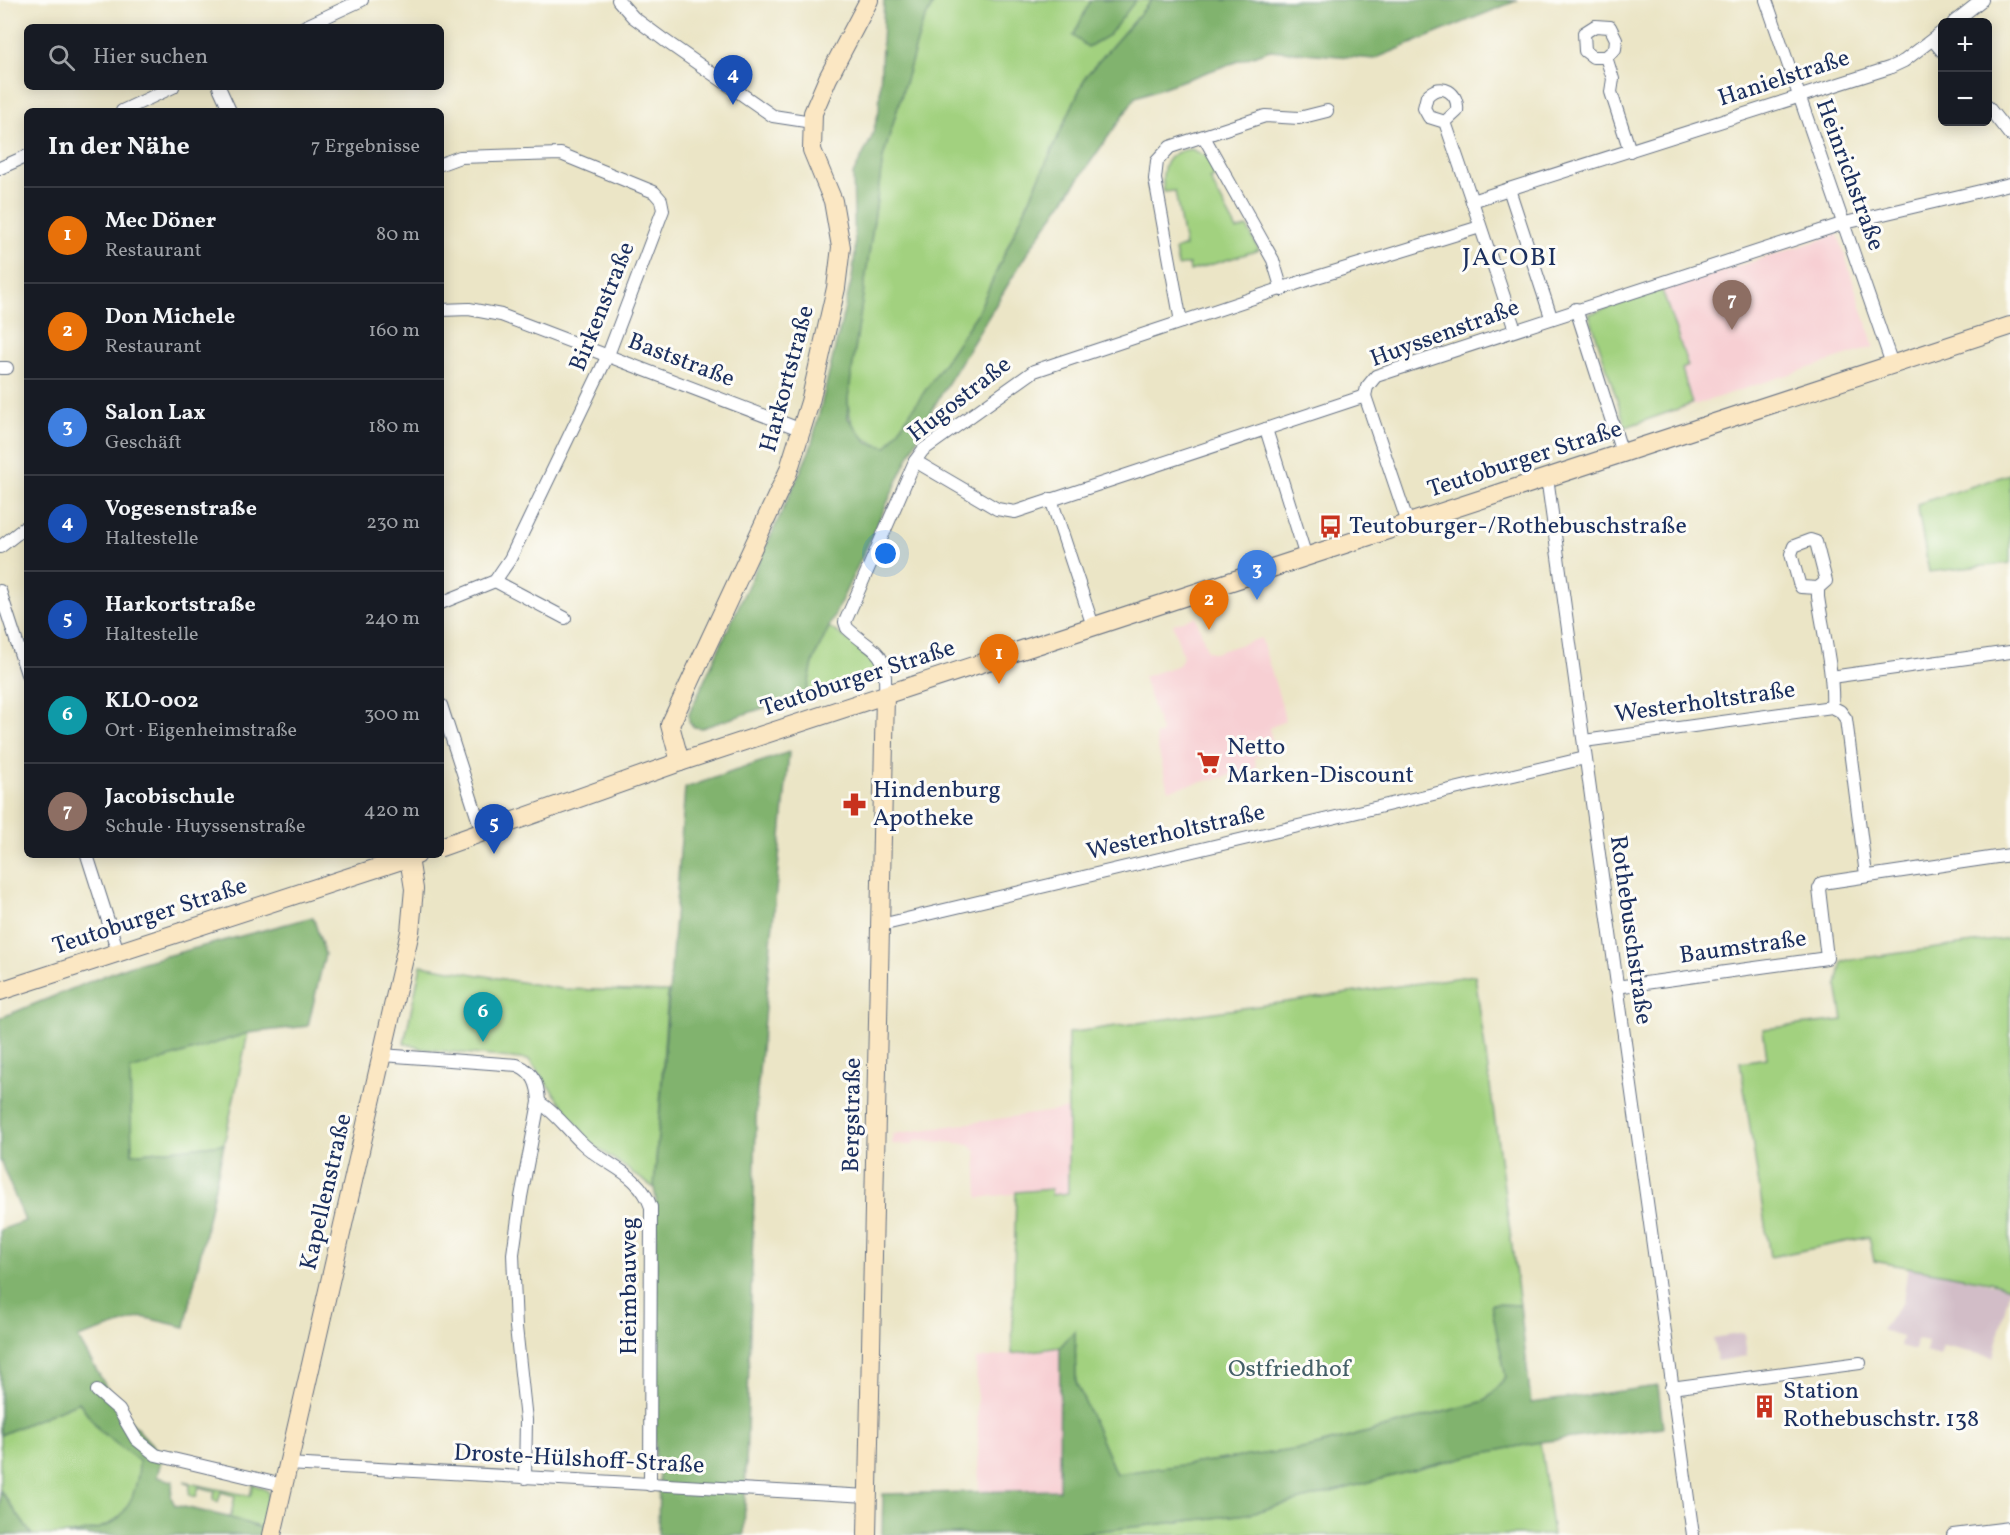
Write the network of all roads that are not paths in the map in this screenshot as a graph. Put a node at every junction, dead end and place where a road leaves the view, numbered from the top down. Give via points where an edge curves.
1 (362, 0) edge
2 (618, 0) edge
3 (869, 0) edge
4 (1766, 0) edge
5 (1982, 0) edge
6 (1959, 18) edge
7 (310, 24) edge
8 (1938, 36) edge
9 (1606, 57) dead end
10 (167, 90) edge
11 (220, 90) edge
12 (1799, 96) junction
13 (128, 108) edge
14 (229, 108) edge
15 (1327, 111) dead end
16 (1992, 112) edge
17 (812, 122) junction
18 (1444, 122) dead end
19 (2010, 135) edge
20 (1204, 137) junction
21 (1630, 151) junction
22 (24, 157) edge
23 (444, 163) edge
24 (0, 168) edge
25 (2010, 184) edge
26 (1509, 189) junction
27 (1472, 201) junction
28 (1845, 223) junction
29 (1480, 227) junction
30 (1282, 290) junction
31 (1576, 309) junction
32 (444, 310) edge
33 (1551, 317) junction
34 (1181, 322) junction
35 (2010, 326) edge
36 (1515, 330) junction
37 (609, 355) junction
38 (1892, 364) junction
39 (1365, 396) junction
40 (1266, 429) junction
41 (802, 430) junction
42 (1622, 453) junction
43 (915, 461) junction
44 (1547, 477) junction
45 (1051, 499) junction
46 (1408, 523) junction
47 (24, 528) edge
48 (0, 547) edge
49 (1306, 557) junction
50 (495, 581) junction
51 (1818, 588) dead end
52 (0, 591) edge
53 (444, 602) edge
54 (566, 618) dead end
55 (1093, 626) junction
56 (2010, 652) edge
57 (24, 665) edge
58 (1831, 677) junction
59 (885, 695) junction
60 (1832, 706) junction
61 (444, 714) edge
62 (1584, 741) junction
63 (1585, 758) junction
64 (680, 762) junction
65 (482, 832) junction
66 (444, 846) edge
67 (2010, 855) edge
68 (88, 858) edge
69 (407, 858) edge
70 (413, 858) edge
71 (1866, 875) junction
72 (881, 925) junction
73 (118, 952) junction
74 (1616, 987) junction
75 (0, 991) edge
76 (382, 1055) junction
77 (539, 1101) junction
78 (1860, 1363) dead end
79 (1671, 1388) junction
80 (97, 1391) dead end
81 (288, 1464) junction
82 (525, 1478) junction
83 (283, 1485) junction
84 (650, 1485) junction
85 (868, 1496) junction
86 (2010, 1528) edge
87 (272, 1535) edge
88 (867, 1535) edge
89 (1693, 1535) edge
90 (1953, 1535) edge

1 - 7 street
2 - 17 street via 664,40 773,116
3 - 17 street, Harkortstraße via 815,104
4 - 12 street, Heinrichstraße
5 - 6 street
8 - 12 street, Hanielstraße via 1896,65
9 - 21 street via 1613,79 1611,92
10 - 13 street
11 - 14 street
12 - 21 street, Hanielstraße
12 - 28 street, Heinrichstraße
15 - 20 street via 1299,118 1265,116
16 - 19 street
17 - 41 street, Harkortstraße via 813,150 833,201 841,247 836,288
18 - 27 street
20 - 30 street via 1273,260
20 - 34 street via 1170,147 1157,161 1155,170
21 - 26 street, Hanielstraße
22 - 24 street
23 - 37 street, Birkenstraße via 460,157 561,154 654,192 661,200 663,210
25 - 28 street, Huyssenstraße
26 - 27 street, Hanielstraße
26 - 33 street
27 - 29 street
28 - 31 street, Huyssenstraße
28 - 38 street, Heinrichstraße
29 - 30 street, Hugostraße
29 - 36 street
30 - 34 street, Hugostraße
31 - 33 street, Huyssenstraße
31 - 42 street
32 - 37 street, Baststraße via 469,309 501,315
33 - 36 street, Huyssenstraße
34 - 43 street, Hugostraße via 1034,371 923,450
35 - 38 street, Teutoburger Straße
36 - 39 street, Huyssenstraße via 1376,376
37 - 41 street, Baststraße
37 - 50 street, Birkenstraße via 525,529
38 - 42 street, Teutoburger Straße
39 - 40 street, Huyssenstraße
39 - 46 street
40 - 45 street, Huyssenstraße
40 - 49 street
41 - 64 street, Harkortstraße via 774,505 670,725
42 - 44 street, Teutoburger Straße
43 - 45 street, Huyssenstraße via 1006,512
43 - 59 street, Hugostraße via 845,622 880,655 886,668
44 - 46 street, Teutoburger Straße
44 - 62 street, Rothebuschstraße
45 - 55 street
46 - 49 street, Teutoburger Straße
47 - 48 street
49 - 55 street, Teutoburger Straße
50 - 53 street
50 - 54 street
51 - 58 street, Westerholtstraße
52 - 57 street
55 - 59 street, Teutoburger Straße
56 - 58 street
58 - 60 street, Westerholtstraße
59 - 64 street, Teutoburger Straße
59 - 72 street, Bergstraße
60 - 62 street, Westerholtstraße
60 - 71 street, Westerholtstraße via 1846,719
61 - 65 street
62 - 63 street, Rothebuschstraße
63 - 72 street, Westerholtstraße
63 - 74 street, Rothebuschstraße
64 - 65 street, Teutoburger Straße
65 - 66 street, Teutoburger Straße
67 - 71 street, Baumstraße
68 - 73 street
69 - 73 street, Teutoburger Straße
70 - 76 street, Kapellenstraße via 414,908
71 - 74 street, Baumstraße via 1824,881 1820,885 1827,958
72 - 85 street, Bergstraße
73 - 75 street, Teutoburger Straße
74 - 79 street, Rothebuschstraße
76 - 77 street via 517,1065 536,1080
76 - 81 street, Kapellenstraße
77 - 82 street via 513,1254 526,1420
77 - 84 street, Heimbauweg via 594,1154 634,1179 651,1207
78 - 79 street
79 - 89 street, Rothebuschstraße
80 - 83 street via 119,1410 136,1439 156,1455
81 - 82 street, Droste-Hülshoff-Straße
81 - 83 street, Kapellenstraße
82 - 84 street, Droste-Hülshoff-Straße
83 - 87 street, Kapellenstraße
84 - 85 street, Droste-Hülshoff-Straße
85 - 88 street, Bergstraße
86 - 90 street

